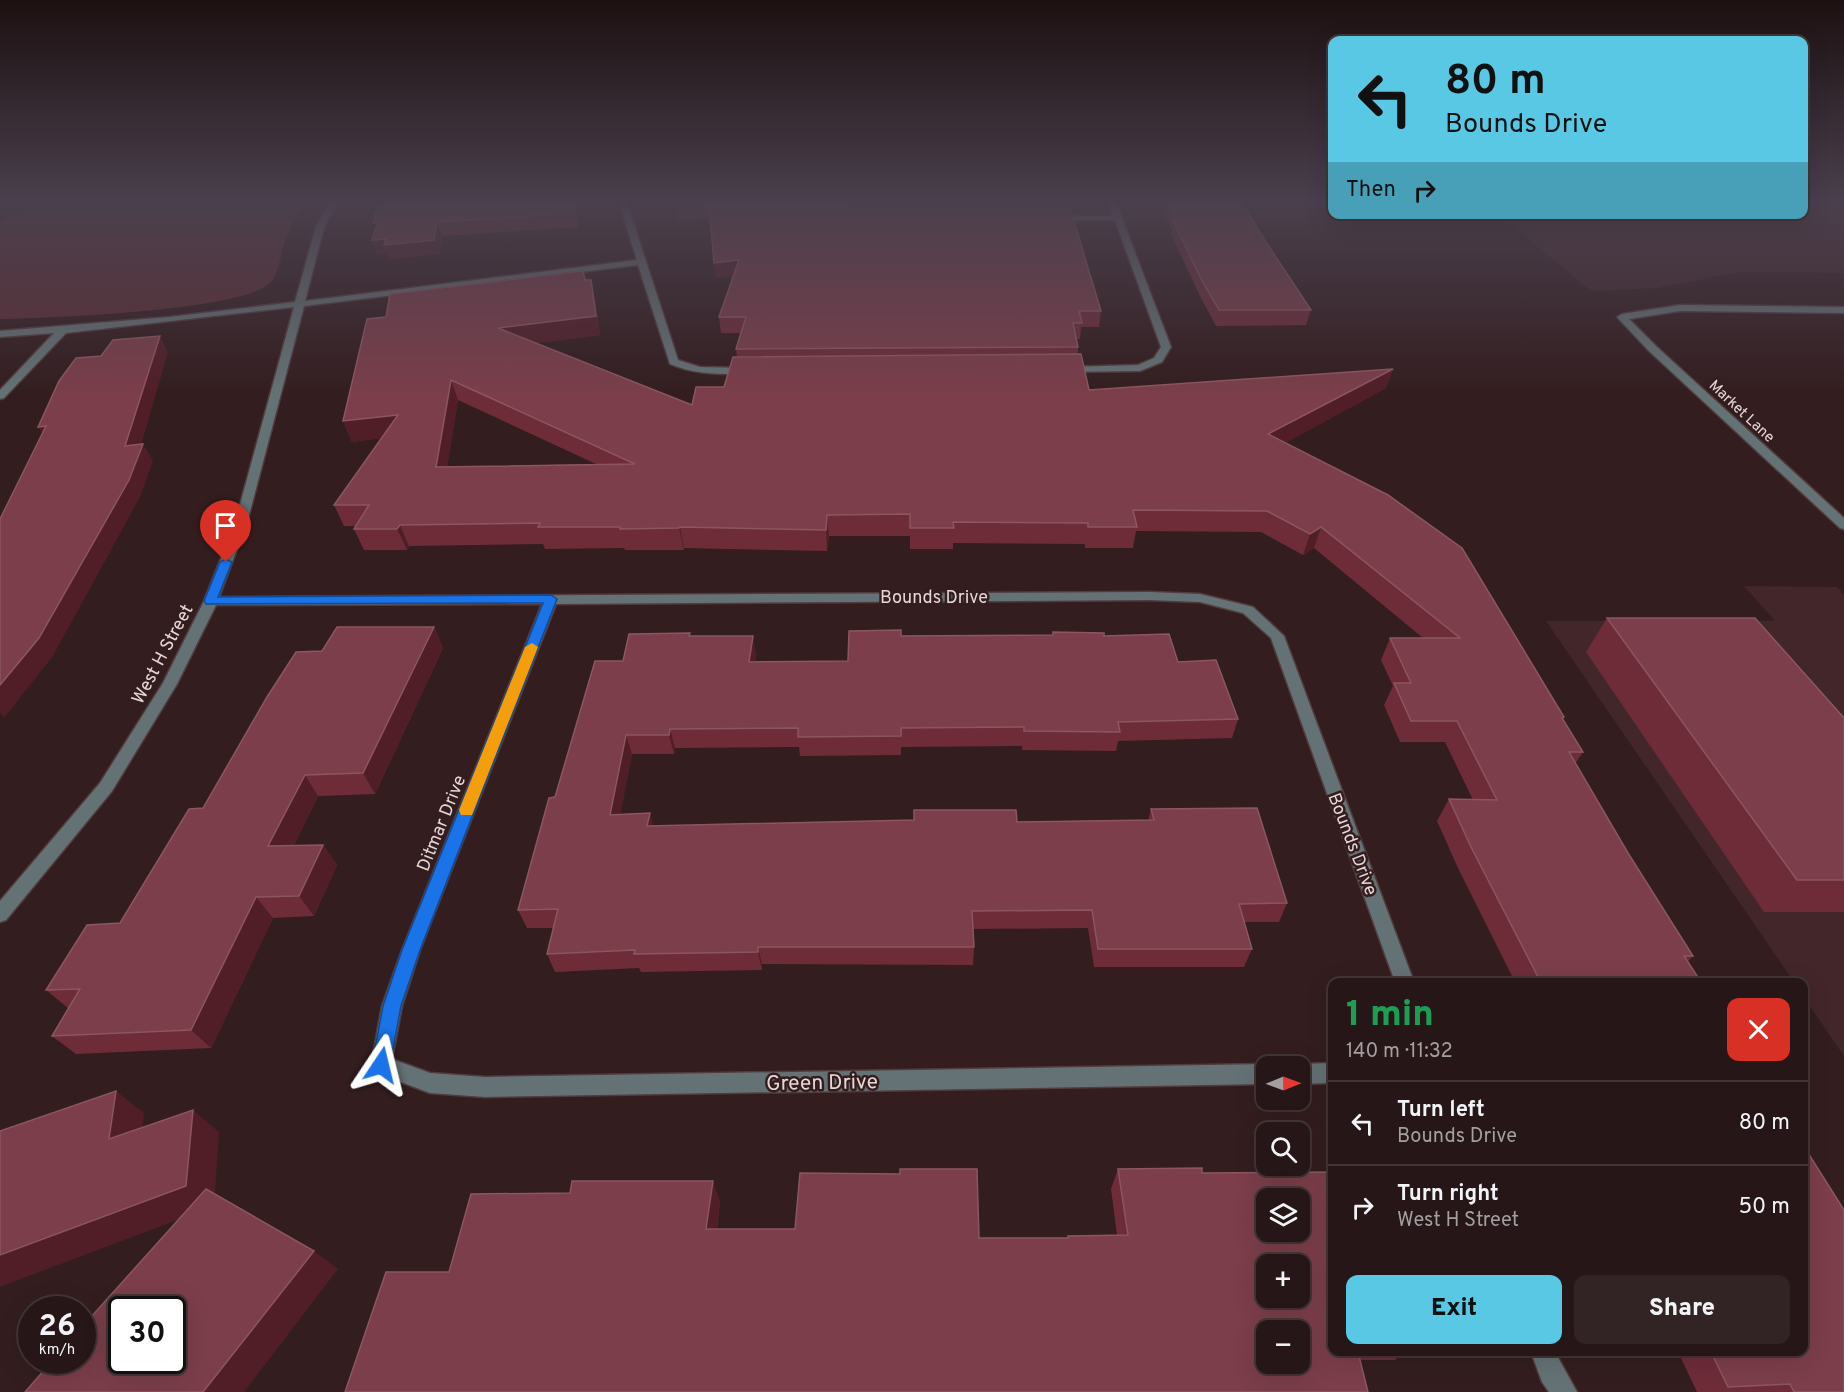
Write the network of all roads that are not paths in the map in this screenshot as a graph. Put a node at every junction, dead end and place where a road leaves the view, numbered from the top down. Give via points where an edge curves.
1 (310, 265) edge
2 (617, 265) edge
3 (642, 265) edge
4 (1135, 265) edge
5 (300, 304) junction
6 (1844, 310) edge
7 (63, 330) junction
8 (0, 334) edge
9 (762, 370) edge
10 (1057, 370) edge
11 (0, 396) edge
12 (1844, 525) edge
13 (551, 599) junction
14 (210, 601) junction
15 (0, 915) edge
16 (1404, 978) edge
17 (381, 1065) joint
18 (1328, 1073) edge
19 (1256, 1074) edge
20 (1310, 1074) edge

1 - 5 street, West H Street
2 - 5 street
3 - 9 street via 674,362 706,371
4 - 10 street via 1166,347 1158,360 1140,368
5 - 7 street
5 - 14 street, West H Street via 241,523
6 - 12 street, Market Lane via 1680,308 1622,317
7 - 8 street
7 - 11 street
13 - 14 street, Bounds Drive
13 - 16 street, Bounds Drive via 1149,596 1200,598 1248,610 1277,636
13 - 17 street, Ditmar Drive via 411,950 392,1006
14 - 15 street, West H Street via 170,684 106,787
17 - 19 street, Green Drive via 430,1083 485,1087
18 - 20 street

